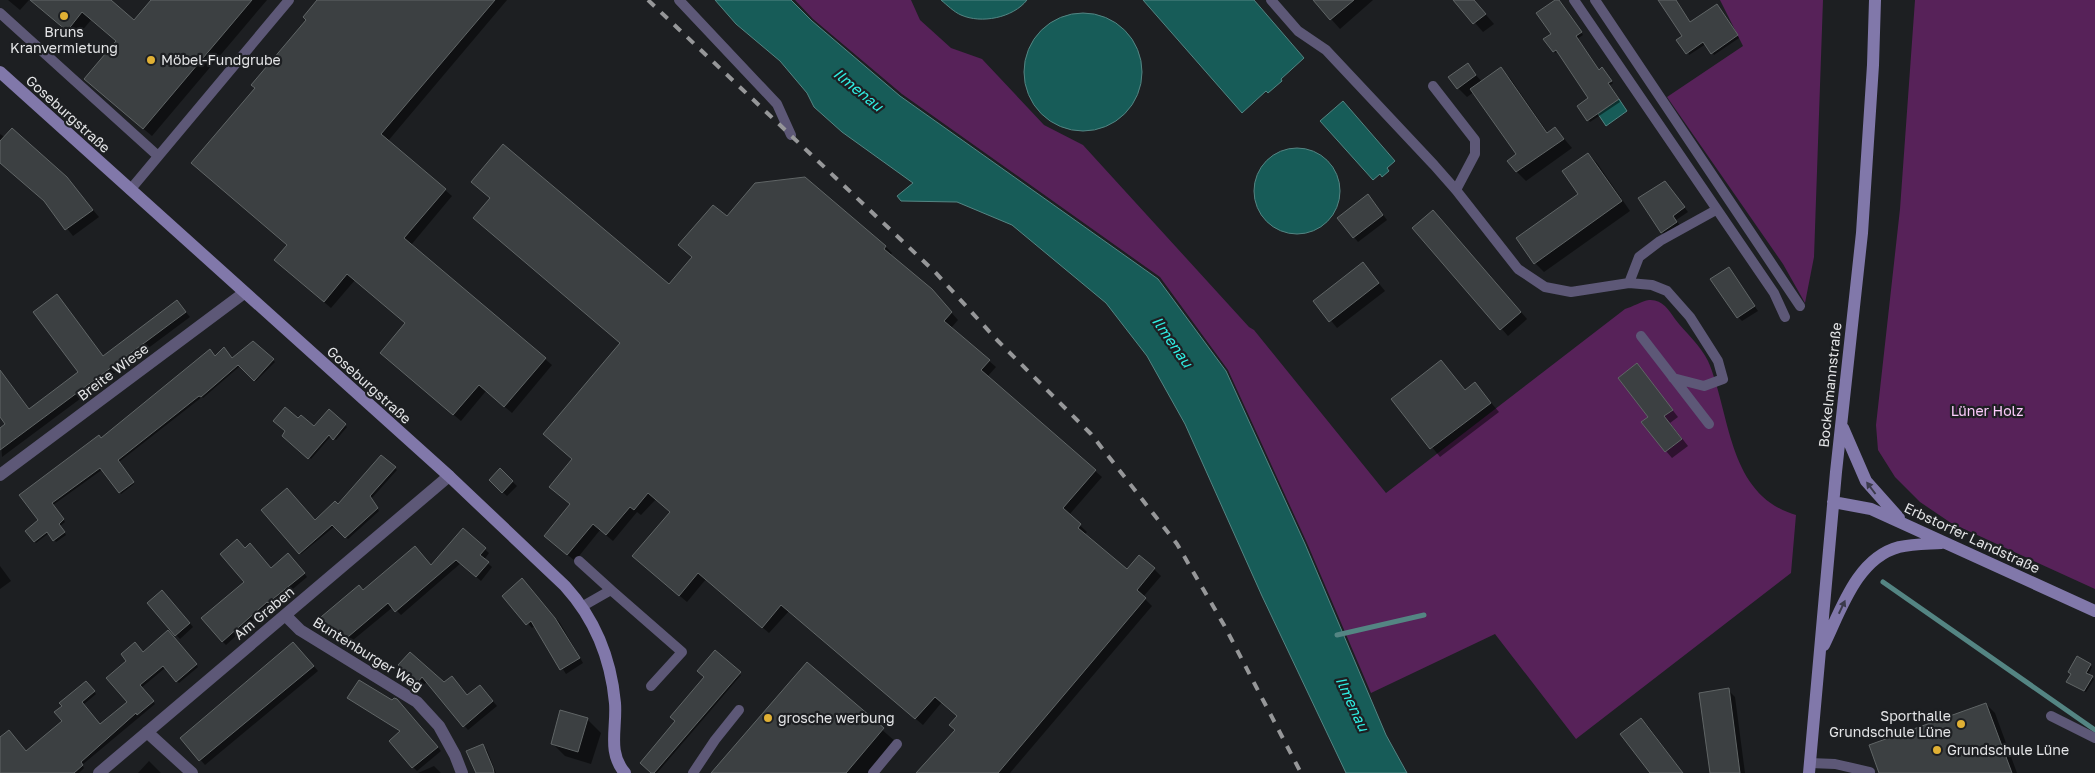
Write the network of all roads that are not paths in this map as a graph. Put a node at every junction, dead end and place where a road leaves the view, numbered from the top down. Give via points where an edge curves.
1 (289, 0) edge
2 (679, 0) edge
3 (1271, 0) edge
4 (1574, 0) edge
5 (1595, 0) edge
6 (1875, 0) edge
7 (0, 14) edge
8 (0, 73) edge
9 (1434, 86) dead end
10 (791, 134) dead end
11 (158, 156) junction
12 (130, 190) junction
13 (1456, 190) junction
14 (1716, 210) junction
15 (1629, 283) junction
16 (244, 293) junction
17 (1800, 306) dead end
18 (1785, 317) dead end
19 (1640, 336) dead end
20 (1674, 378) junction
21 (1709, 424) dead end
22 (1841, 424) junction
23 (1, 472) edge
24 (449, 476) junction
25 (1833, 502) junction
26 (1904, 524) junction
27 (1945, 543) junction
28 (579, 561) dead end
29 (611, 590) junction
30 (583, 606) junction
31 (2095, 611) edge
32 (285, 615) junction
33 (1821, 652) junction
34 (651, 686) dead end
35 (739, 710) dead end
36 (2050, 716) dead end
37 (148, 732) junction
38 (2095, 738) edge
39 (897, 744) dead end
40 (1809, 768) edge
41 (1870, 772) dead end
42 (99, 773) edge
43 (192, 773) edge
44 (462, 773) edge
45 (625, 773) edge
46 (693, 773) edge
47 (873, 773) edge

1 - 11 lane
2 - 10 lane via 777,104
3 - 13 lane via 1298,32 1326,50
4 - 14 lane
5 - 17 lane
6 - 22 street, Bockelmannstraße via 1862,234
7 - 11 lane
8 - 12 street, Goseburgstraße
9 - 13 lane via 1475,140 1475,154
11 - 12 lane
12 - 16 street, Goseburgstraße
13 - 15 lane via 1518,269 1545,287 1571,292
14 - 15 lane via 1660,241 1639,257
14 - 18 lane via 1774,293
15 - 20 lane via 1652,285 1667,291 1690,317 1718,361 1724,379 1704,386
16 - 23 street, Breite Wiese
16 - 24 street, Goseburgstraße
19 - 20 lane
20 - 21 lane
22 - 25 street, Bockelmannstraße
26 -> 22 street via 1858,469
24 - 30 street, Goseburgstraße via 545,565
24 - 32 street, Am Graben
25 - 26 street, Erbstorfer Landstraße via 1870,509
25 - 33 street, Bockelmannstraße
26 - 27 street, Erbstorfer Landstraße
27 - 31 street, Erbstorfer Landstraße
33 -> 27 street via 1846,599 1871,562 1898,547
28 - 29 lane
29 - 30 lane
29 - 34 lane via 682,652
30 - 45 street, Goseburgstraße via 604,649 615,705 613,746 616,763
32 - 37 street, Am Graben
32 - 44 street, Buntenburger Weg via 300,630 417,702 438,726
33 - 40 street, Bockelmannstraße
35 - 46 lane
36 - 38 lane
37 - 42 street, Am Graben
37 - 43 street
39 - 47 lane
40 - 41 lane via 1835,764

